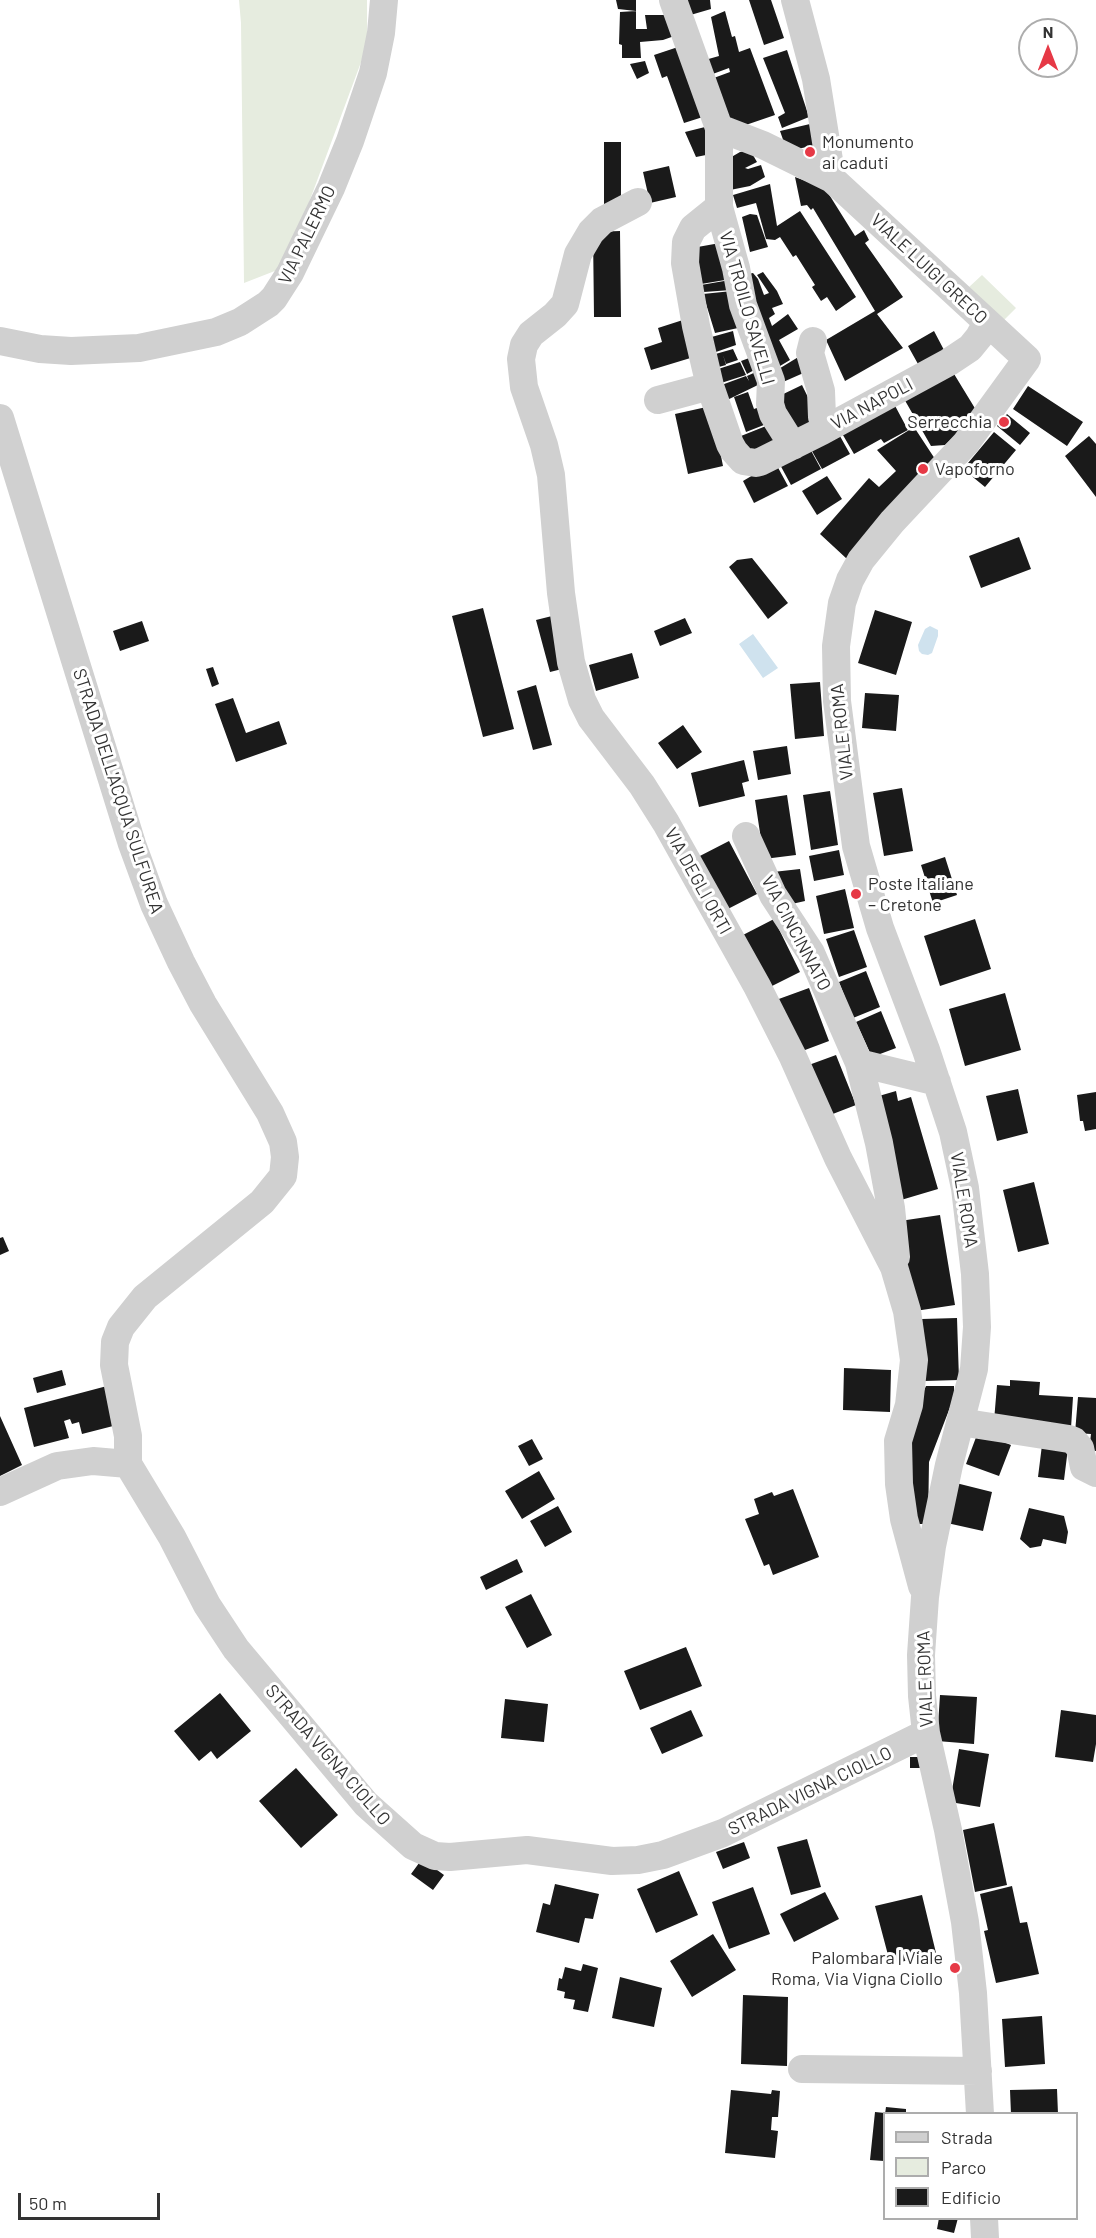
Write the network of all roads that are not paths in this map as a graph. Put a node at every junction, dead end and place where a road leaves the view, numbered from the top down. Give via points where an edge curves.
1 (384, 0) edge
2 (673, 0) edge
3 (795, 0) edge
4 (719, 128) junction
5 (832, 179) junction
6 (638, 202) dead end
7 (719, 207) junction
8 (987, 322) junction
9 (0, 341) edge
10 (813, 341) dead end
11 (1027, 358) joint
12 (710, 386) junction
13 (658, 400) dead end
14 (822, 417) dead end
15 (0, 418) edge
16 (793, 446) junction
17 (746, 836) dead end
18 (859, 1063) junction
19 (937, 1082) junction
20 (898, 1277) junction
21 (960, 1422) junction
22 (128, 1464) junction
23 (1096, 1473) edge
24 (0, 1492) edge
25 (925, 1597) junction
26 (926, 1733) junction
27 (802, 2069) dead end
28 (978, 2071) junction
29 (980, 2112) edge
30 (984, 2220) edge
31 (985, 2238) edge

1 - 9 street, VIA PALERMO via 377,55 359,118 295,264 268,304 216,332 139,348 71,351
2 - 4 street, VIA TROILO SAVELLI
3 - 5 street via 816,79
4 - 5 street, VIALE LUIGI GRECO via 764,145
4 - 7 street, VIA TROILO SAVELLI
5 - 8 street, VIALE LUIGI GRECO
6 - 20 street, VIA DEGLI ORTI via 602,221 591,232 578,254 565,304 531,334 521,359 524,387 549,464 571,662 591,718 660,813 757,986
7 - 12 street via 693,228 685,249
7 - 16 street, VIA TROILO SAVELLI via 746,316 771,381 773,414
8 - 11 street, VIALE LUIGI GRECO
8 - 16 street, VIA NAPOLI via 975,343 957,358
10 - 14 street via 810,353 821,391
11 - 19 street, VIALE ROMA via 961,448 868,550 846,590 837,629 837,701 856,846 885,943
12 - 13 street
12 - 16 street, VIA NAPOLI via 730,444 743,461 756,464
15 - 22 street, STRADA DELL'ACQUA SULFUREA via 154,904 203,1004 270,1113 285,1149 283,1176 268,1196 145,1297 117,1335 114,1365 128,1436
17 - 18 street, VIA CINCINNATO via 773,895 811,953
18 - 19 street
18 - 20 street, VIA CINCINNATO via 891,1208
19 - 21 street, VIALE ROMA via 964,1178 977,1310 974,1369
20 - 25 street, VIA DEGLI ORTI via 914,1360 909,1405 898,1441 899,1484
21 - 23 street via 1070,1439 1080,1448 1084,1467
21 - 25 street, VIALE ROMA via 934,1532
22 - 24 street via 93,1461 57,1466
22 - 26 street, STRADA VIGNA CIOLLO via 207,1605 236,1648 366,1804 426,1854 450,1857 527,1850 612,1861 663,1855 723,1833
25 - 26 street, VIALE ROMA via 921,1656
26 - 28 street, VIALE ROMA via 960,1890
27 - 28 street
28 - 29 street, VIALE ROMA
30 - 31 street

